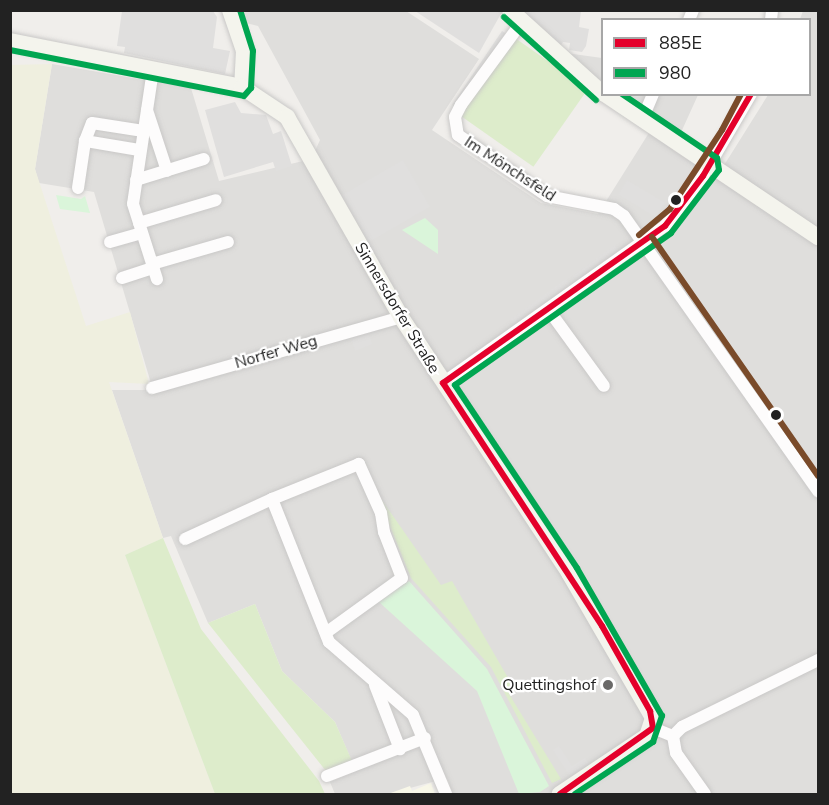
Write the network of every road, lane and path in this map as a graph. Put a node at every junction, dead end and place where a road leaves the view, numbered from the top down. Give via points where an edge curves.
1 (230, 10) edge
2 (510, 10) edge
3 (521, 23) junction
4 (10, 42) edge
5 (153, 70) junction
6 (242, 87) junction
7 (601, 91) edge
8 (607, 96) edge
9 (652, 96) edge
10 (750, 96) edge
11 (147, 110) junction
12 (642, 120) junction
13 (143, 131) junction
14 (85, 141) junction
15 (140, 150) junction
16 (204, 159) dead end
17 (711, 165) junction
18 (167, 171) junction
19 (136, 180) junction
20 (78, 188) dead end
21 (216, 200) dead end
22 (140, 228) junction
23 (819, 237) edge
24 (110, 242) dead end
25 (228, 242) dead end
26 (645, 242) junction
27 (154, 270) junction
28 (122, 278) dead end
29 (548, 309) junction
30 (401, 317) junction
31 (443, 382) junction
32 (604, 386) dead end
33 (152, 388) dead end
34 (819, 491) edge
35 (272, 499) junction
36 (185, 539) dead end
37 (327, 632) junction
38 (819, 660) edge
39 (375, 685) junction
40 (652, 728) junction
41 (673, 736) junction
42 (424, 738) junction
43 (400, 749) junction
44 (327, 776) dead end
45 (570, 792) edge
46 (446, 795) edge
47 (705, 795) edge

1 - 6 street via 244,51
2 - 3 street
3 - 7 street
3 - 26 street, Im Mönchsfeld via 461,105 455,117 458,135 547,196 614,210
4 - 5 street, Sinnersdorfer Straße
5 - 6 street, Sinnersdorfer Straße
5 - 11 street
6 - 30 street, Sinnersdorfer Straße via 286,117
8 - 12 street
9 - 12 street
10 - 17 street
11 - 13 street
11 - 18 street
12 - 17 street
13 - 14 street via 93,123
13 - 15 street
14 - 15 street
14 - 20 street
15 - 19 street
16 - 18 street
17 - 23 street
17 - 26 street via 677,215
18 - 19 street
19 - 22 street via 133,204
21 - 22 street
22 - 24 street
22 - 27 street
25 - 27 street
26 - 29 street
26 - 34 street, Im Mönchsfeld
27 - 28 street
29 - 31 street
29 - 32 street
30 - 31 street, Sinnersdorfer Straße
30 - 33 street, Norfer Weg
31 - 40 street, Sinnersdorfer Straße via 596,618 650,711
35 - 36 street
35 - 37 street
35 - 37 street via 359,464 381,513 402,578
37 - 39 street via 329,642
38 - 41 street via 682,727
39 - 42 street via 413,715
39 - 43 street
40 - 41 street
40 - 45 street
41 - 47 street via 676,753
42 - 43 street
42 - 46 street
43 - 44 street

